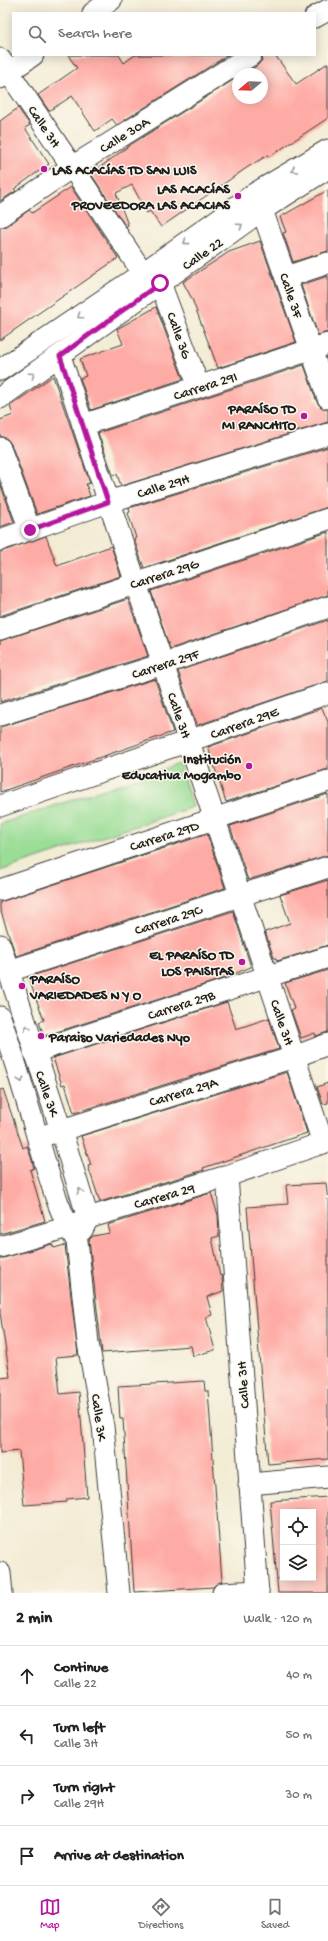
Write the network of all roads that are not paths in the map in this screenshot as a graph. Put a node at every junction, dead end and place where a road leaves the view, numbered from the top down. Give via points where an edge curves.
1 (112, 0) edge
2 (328, 10) edge
3 (94, 12) edge
4 (316, 16) edge
5 (31, 56) edge
6 (249, 56) edge
7 (3, 70) edge
8 (328, 150) edge
9 (72, 167) junction
10 (328, 168) edge
11 (258, 202) junction
12 (0, 216) edge
13 (328, 263) edge
14 (286, 277) junction
15 (152, 278) junction
16 (319, 347) edge
17 (60, 356) junction
18 (0, 370) edge
19 (199, 387) junction
20 (0, 398) edge
21 (328, 398) edge
22 (83, 425) junction
23 (328, 434) edge
24 (0, 448) edge
25 (108, 502) junction
26 (328, 519) edge
27 (30, 530) junction
28 (0, 540) edge
29 (136, 583) junction
30 (328, 608) edge
31 (0, 629) edge
32 (163, 664) junction
33 (328, 693) edge
34 (0, 715) edge
35 (189, 742) junction
36 (328, 781) edge
37 (0, 806) edge
38 (215, 818) junction
39 (328, 867) edge
40 (0, 890) edge
41 (241, 896) junction
42 (0, 945) edge
43 (328, 956) edge
44 (9, 971) junction
45 (267, 976) junction
46 (0, 1017) edge
47 (328, 1044) edge
48 (34, 1052) junction
49 (294, 1057) junction
50 (7, 1062) edge
51 (61, 1130) junction
52 (38, 1138) junction
53 (326, 1142) edge
54 (227, 1176) junction
55 (88, 1218) junction
56 (73, 1234) junction
57 (0, 1247) edge
58 (328, 1477) edge
59 (249, 1484) junction
60 (0, 1573) edge
61 (258, 1592) edge
62 (2, 1593) edge
63 (119, 1593) edge
64 (223, 1593) edge

1 - 3 street
2 - 4 street
5 - 7 street
6 - 9 street, Calle 30A
7 - 9 street, Calle 3H
8 -> 11 street, Calle 22
9 - 12 street, Calle 30A
9 - 15 street, Calle 3H
10 - 11 street, Calle 22
11 - 14 street, Calle 3F
11 - 15 street, Calle 22
13 - 14 street
14 - 16 street, Calle 3F
15 - 17 street, Calle 22
15 -> 18 street, Calle 22
15 - 19 street, Calle 3G
16 - 19 street, Carrera 29I
16 - 21 street, Calle 3F
20 -> 17 street, Calle 22
17 - 22 street, Calle 3H
19 - 22 street, Carrera 29I
22 - 25 street, Calle 3H
23 - 25 street, Calle 29H
24 - 27 street
25 - 27 street, Calle 29H
25 - 29 street, Calle 3H
26 - 29 street, Carrera 29G
27 - 28 street, Calle 29H
29 - 31 street, Carrera 29G
29 - 32 street, Calle 3H
30 - 32 street, Carrera 29F
32 - 34 street, Carrera 29F
32 - 35 street, Calle 3H
33 - 35 street, Carrera 29E
35 - 37 street, Carrera 29E
35 - 38 street, Calle 3H
36 - 38 street, Carrera 29D
38 - 40 street, Carrera 29D
38 - 41 street, Calle 3H
39 - 41 street, Carrera 29C
41 - 44 street, Carrera 29C
41 - 45 street, Calle 3H
42 - 44 street, Calle 3K
43 - 45 street, Carrera 29B
48 -> 44 street, Calle 3K
45 - 48 street, Carrera 29B
45 - 49 street, Calle 3H
46 - 50 street, Calle 3K
47 - 49 street, Carrera 29A
48 - 51 street, Calle 3K
49 - 51 street, Carrera 29A
49 - 53 street, Calle 3H
50 -> 52 street, Calle 3K
51 - 52 street, Carrera 29A
55 -> 51 street, Calle 3K
52 - 56 street, Calle 3K via 52,1186
53 - 54 street, Carrera 29
54 - 55 street, Carrera 29
54 - 59 street, Calle 3H
55 - 56 street
56 - 57 street
56 - 63 street, Calle 3K via 88,1343 103,1426
58 - 59 street
59 - 61 street, Calle 3H
60 - 62 street
61 - 64 street

